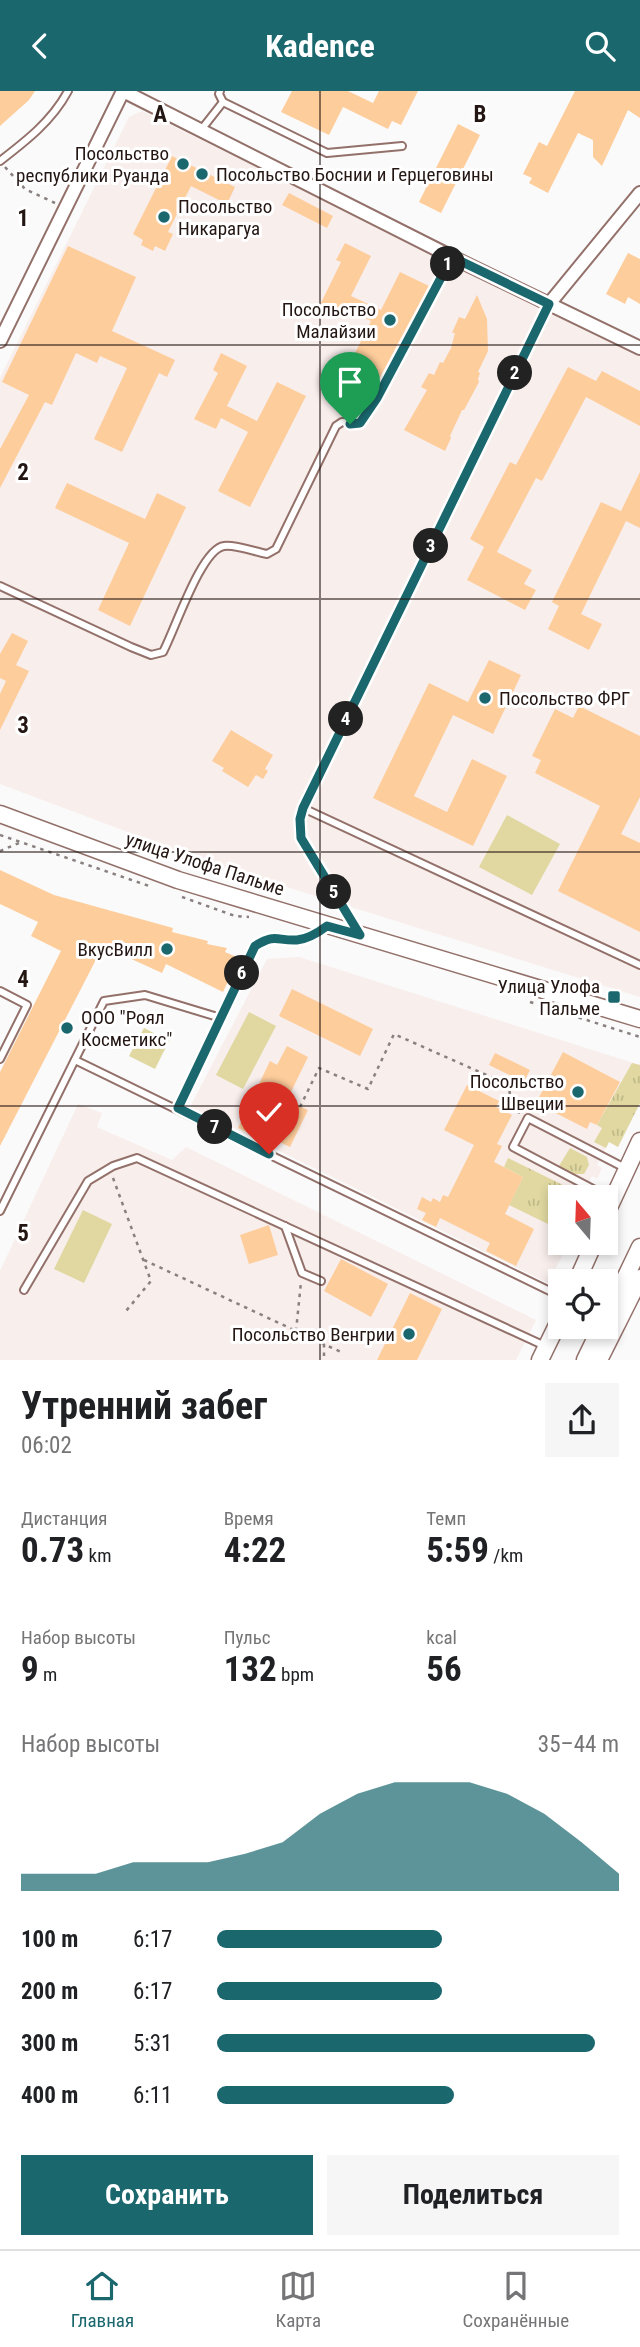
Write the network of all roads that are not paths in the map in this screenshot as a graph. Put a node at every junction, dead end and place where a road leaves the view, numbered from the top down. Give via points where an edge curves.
1 (68, 91) edge
2 (123, 91) edge
3 (220, 91) edge
4 (223, 102) junction
5 (201, 130) junction
6 (402, 146) dead end
7 (0, 161) edge
8 (640, 193) edge
9 (452, 257) junction
10 (549, 304) junction
11 (0, 341) edge
12 (640, 348) edge
13 (0, 586) edge
14 (303, 808) junction
15 (0, 814) edge
16 (327, 926) junction
17 (360, 935) junction
18 (640, 965) edge
19 (0, 991) edge
20 (220, 1018) junction
21 (640, 1019) edge
22 (0, 1059) edge
23 (75, 1060) junction
24 (178, 1108) junction
25 (640, 1141) edge
26 (627, 1168) junction
27 (574, 1185) edge
28 (618, 1188) edge
29 (0, 1212) edge
30 (285, 1227) junction
31 (640, 1247) edge
32 (640, 1278) edge
33 (321, 1281) dead end
34 (24, 1290) dead end
35 (548, 1290) edge
36 (618, 1293) edge
37 (595, 1339) edge
38 (543, 1353) edge
39 (585, 1360) edge
40 (599, 1360) edge

1 - 7 lane via 34,135
2 - 5 street
2 - 11 street
3 - 4 lane
4 - 5 lane
4 - 6 lane via 327,153
5 - 9 street
8 - 10 street
9 - 10 street
9 - 13 lane via 365,418 336,426 276,549 267,554 225,545 212,551 163,652 151,655 131,647
10 - 12 street
10 - 14 lane
14 - 17 lane via 301,838
14 - 18 lane
15 - 16 street, улица Улофа Пальме via 178,880
16 - 17 street, улица Улофа Пальме
16 - 20 lane via 298,940 273,937 255,946
17 - 21 street, улица Улофа Пальме
19 - 22 lane via 27,1005
20 - 23 lane via 145,995 104,1001
20 - 24 lane
23 - 24 lane
23 - 29 lane
24 - 35 lane
25 - 26 street
26 - 27 lane via 528,1118 513,1147
26 - 28 street
30 - 33 lane via 302,1273
30 - 34 lane via 136,1158 88,1181
30 - 38 lane
31 - 36 street
32 - 40 street
37 - 39 street

